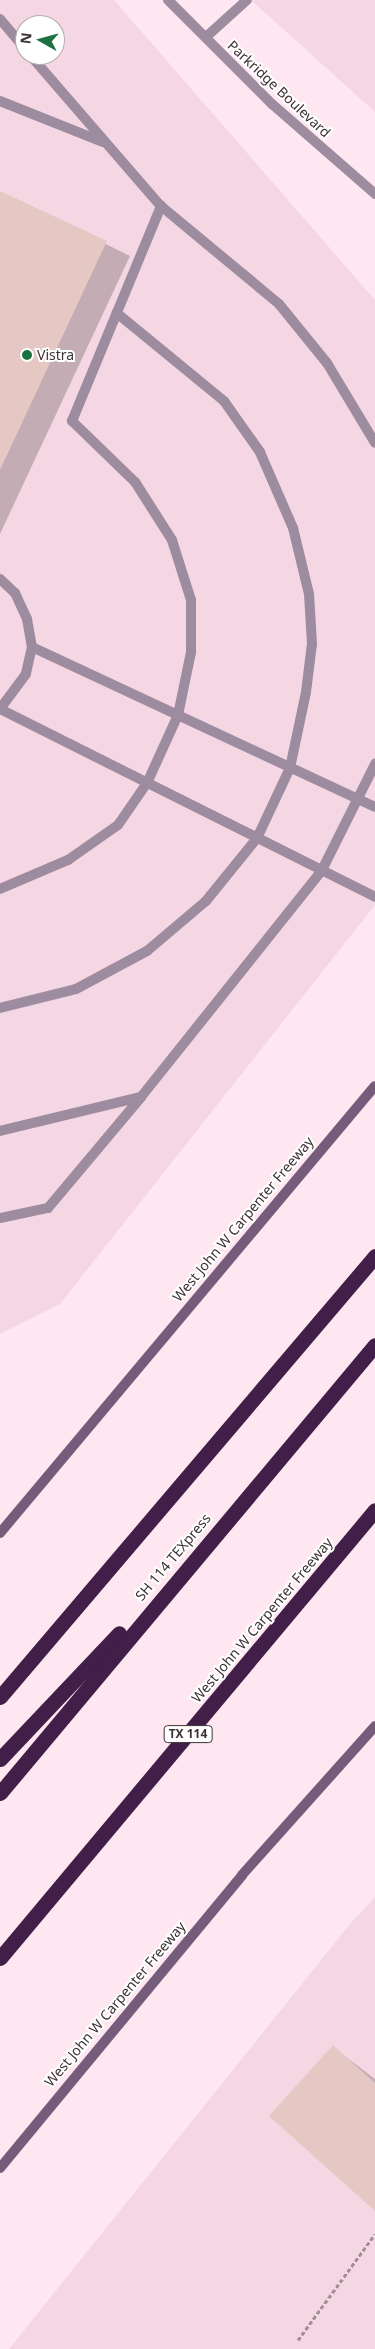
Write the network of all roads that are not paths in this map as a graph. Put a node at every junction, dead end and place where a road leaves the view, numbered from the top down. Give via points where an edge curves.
1 (168, 0) edge
2 (247, 0) edge
3 (0, 20) edge
4 (15, 37) edge
5 (206, 37) junction
6 (39, 65) edge
7 (0, 101) edge
8 (105, 143) junction
9 (375, 194) edge
10 (160, 206) junction
11 (117, 313) junction
12 (375, 443) edge
13 (0, 579) edge
14 (32, 647) junction
15 (0, 709) edge
16 (178, 715) junction
17 (375, 764) edge
18 (290, 768) junction
19 (147, 782) junction
20 (359, 799) junction
21 (375, 807) edge
22 (257, 838) junction
23 (322, 870) junction
24 (0, 889) edge
25 (375, 897) edge
26 (0, 1008) edge
27 (375, 1086) edge
28 (141, 1097) junction
29 (0, 1131) edge
30 (0, 1218) edge
31 (375, 1256) edge
32 (375, 1345) edge
33 (375, 1510) edge
34 (0, 1533) edge
35 (206, 1542) junction
36 (0, 1697) edge
37 (375, 1726) edge
38 (0, 1759) edge
39 (0, 1793) edge
40 (0, 1958) edge
41 (0, 2168) edge

1 - 5 street, Parkridge Boulevard
2 - 5 street
3 - 4 street
5 - 9 street, Parkridge Boulevard via 272,104
6 - 8 street
7 - 8 street
8 - 10 street
10 - 11 street
10 - 12 street via 279,304 327,363
11 - 16 street via 72,421 135,482 172,540 191,600 192,652
11 - 18 street via 224,401 260,452 293,528 309,594 312,644
13 - 14 street via 15,593 27,619
14 - 15 street via 26,674
14 - 16 street
15 - 19 street
16 - 18 street
16 - 19 street
17 - 20 street
18 - 20 street
18 - 22 street
19 - 22 street
19 - 24 street via 118,825 68,860
20 - 21 street
20 - 23 street
22 - 23 street
22 - 26 street via 206,901 147,951 76,989
23 - 25 street
23 - 28 street
27 - 34 main road, West John W Carpenter Freeway
28 - 29 street
28 - 30 street via 48,1208
31 - 36 highway
32 - 35 highway, SH 114 TEXpress
33 - 40 highway, West John W Carpenter Freeway / TX 114
35 - 38 highway
35 - 39 highway, SH 114 TEXpress
37 - 41 main road, West John W Carpenter Freeway via 242,1876

